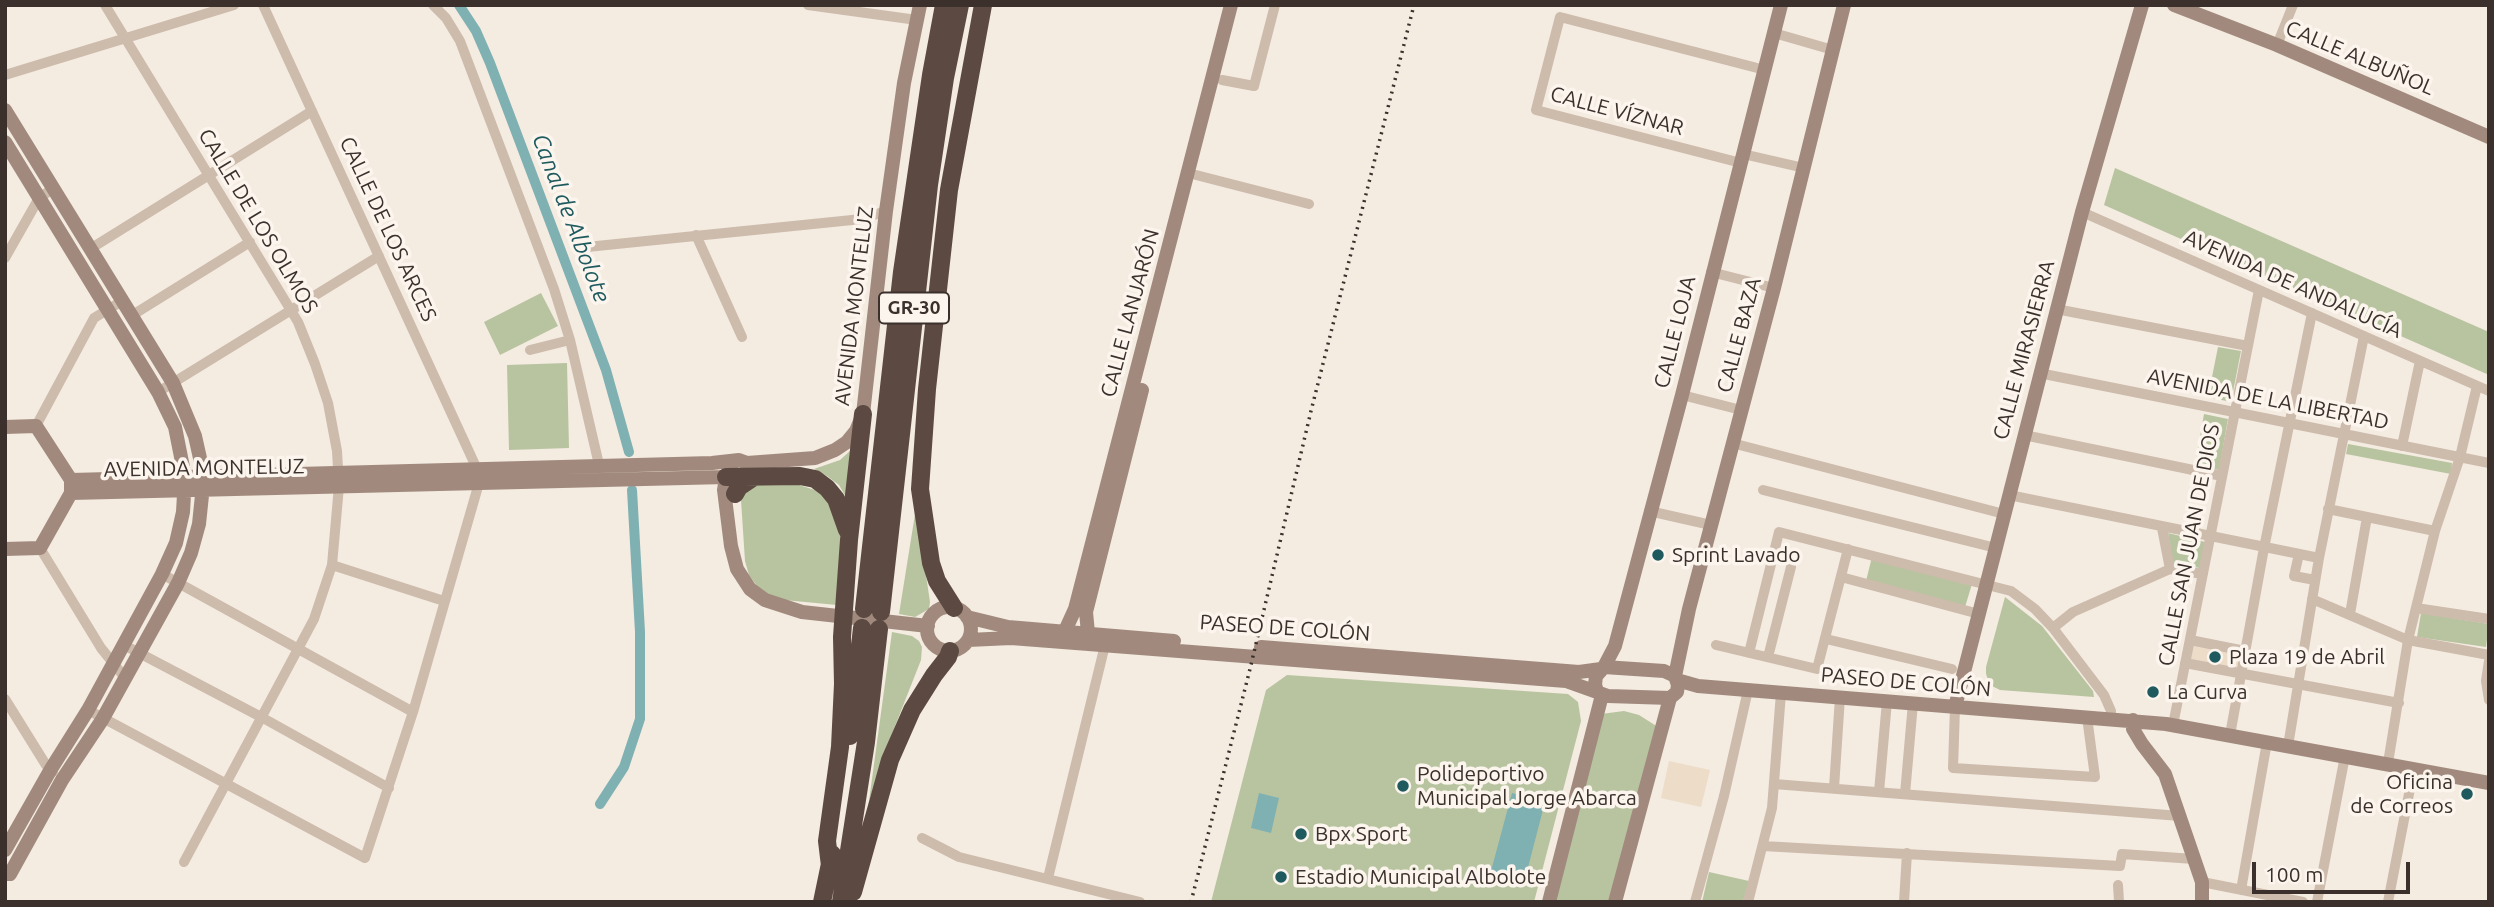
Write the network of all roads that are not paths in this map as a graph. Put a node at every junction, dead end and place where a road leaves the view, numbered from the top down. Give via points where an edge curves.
1 (104, 5) edge
2 (234, 5) edge
3 (262, 5) edge
4 (433, 5) edge
5 (808, 5) edge
6 (920, 5) edge
7 (944, 5) edge
8 (960, 5) edge
9 (983, 5) edge
10 (1231, 5) edge
11 (1240, 5) edge
12 (1275, 5) edge
13 (1781, 5) edge
14 (1844, 5) edge
15 (2142, 5) edge
16 (2174, 5) edge
17 (2293, 5) edge
18 (917, 20) junction
19 (1774, 33) junction
20 (124, 38) junction
21 (2277, 45) junction
22 (1833, 50) junction
23 (1765, 70) junction
24 (5, 75) edge
25 (1222, 80) junction
26 (5, 110) edge
27 (312, 111) junction
28 (2489, 137) edge
29 (5, 142) edge
30 (1742, 159) junction
31 (1804, 168) junction
32 (1196, 175) junction
33 (208, 176) junction
34 (54, 188) junction
35 (39, 198) junction
36 (1309, 204) dead end
37 (886, 211) junction
38 (2082, 212) junction
39 (696, 235) junction
40 (250, 242) junction
41 (587, 247) dead end
42 (90, 248) junction
43 (379, 256) junction
44 (5, 258) edge
45 (1712, 272) junction
46 (1774, 288) junction
47 (2259, 290) junction
48 (122, 300) junction
49 (108, 309) junction
50 (2056, 309) junction
51 (292, 310) junction
52 (2312, 313) junction
53 (131, 316) junction
54 (2364, 336) junction
55 (742, 337) dead end
56 (570, 340) junction
57 (2248, 346) junction
58 (530, 350) dead end
59 (2420, 361) junction
60 (2039, 373) junction
61 (173, 383) junction
62 (2477, 386) junction
63 (2489, 391) edge
64 (158, 392) junction
65 (1682, 395) junction
66 (1741, 410) junction
67 (2234, 412) junction
68 (863, 414) junction
69 (2290, 423) junction
70 (36, 426) junction
71 (5, 427) edge
72 (2343, 434) junction
73 (2024, 435) junction
74 (1732, 443) junction
75 (2402, 446) junction
76 (2460, 457) junction
77 (712, 463) junction
78 (2489, 463) edge
79 (751, 470) junction
80 (600, 473) junction
81 (477, 476) junction
82 (2222, 476) junction
83 (726, 477) junction
84 (339, 480) junction
85 (185, 483) junction
86 (203, 483) junction
87 (71, 486) junction
88 (1763, 490) dead end
89 (735, 494) junction
90 (2009, 495) junction
91 (2328, 509) junction
92 (1650, 511) junction
93 (2004, 514) junction
94 (2367, 517) junction
95 (730, 523) junction
96 (1711, 525) junction
97 (2162, 528) junction
98 (2435, 531) junction
99 (2210, 536) junction
100 (849, 540) junction
101 (40, 548) junction
102 (1996, 548) junction
103 (2264, 548) junction
104 (5, 549) edge
105 (1848, 549) junction
106 (2298, 554) junction
107 (2319, 558) junction
108 (332, 565) junction
109 (1791, 567) dead end
110 (2171, 569) junction
111 (162, 574) junction
112 (2203, 574) junction
113 (1841, 576) junction
114 (2315, 580) junction
115 (178, 583) junction
116 (1987, 584) junction
117 (2312, 599) junction
118 (444, 601) junction
119 (2416, 608) junction
120 (961, 612) junction
121 (1979, 614) junction
122 (2350, 614) junction
123 (2489, 619) edge
124 (872, 620) junction
125 (928, 626) junction
126 (2053, 628) junction
127 (1065, 631) junction
128 (1088, 633) junction
129 (1826, 639) junction
130 (968, 640) junction
131 (2190, 640) junction
132 (2408, 640) junction
133 (124, 645) junction
134 (1105, 645) junction
135 (1716, 645) dead end
136 (1216, 649) junction
137 (300, 650) junction
138 (950, 651) junction
139 (2245, 651) junction
140 (140, 653) junction
141 (1749, 653) junction
142 (1290, 654) junction
143 (2489, 655) edge
144 (1768, 657) junction
145 (2489, 661) edge
146 (2185, 663) junction
147 (113, 665) junction
148 (1603, 668) junction
149 (1952, 669) dead end
150 (2241, 673) junction
151 (126, 679) junction
152 (2298, 684) junction
153 (1675, 687) junction
154 (1748, 690) junction
155 (1600, 693) junction
156 (1781, 693) junction
157 (1840, 697) junction
158 (5, 699) edge
159 (2489, 700) edge
160 (1887, 701) junction
161 (2399, 703) junction
162 (1913, 704) junction
163 (1955, 707) junction
164 (88, 710) junction
165 (412, 712) junction
166 (2087, 717) junction
167 (263, 718) junction
168 (2110, 719) junction
169 (102, 720) junction
170 (2133, 720) junction
171 (2173, 725) junction
172 (2230, 735) junction
173 (2267, 742) junction
174 (2287, 746) junction
175 (2345, 756) junction
176 (2388, 763) junction
177 (2414, 768) junction
178 (51, 769) junction
179 (62, 780) junction
180 (2489, 783) edge
181 (1774, 784) junction
182 (227, 786) junction
183 (389, 788) junction
184 (1834, 788) junction
185 (1880, 792) junction
186 (1905, 794) junction
187 (2180, 816) junction
188 (922, 838) dead end
189 (1763, 846) junction
190 (5, 850) edge
191 (1907, 853) junction
192 (2194, 859) junction
193 (184, 862) dead end
194 (830, 866) junction
195 (8, 874) edge
196 (1048, 878) junction
197 (2202, 882) junction
198 (2118, 885) dead end
199 (2241, 890) junction
200 (2290, 901) edge
201 (822, 902) edge
202 (841, 902) edge
203 (850, 902) edge
204 (1140, 902) edge
205 (1549, 902) edge
206 (1615, 902) edge
207 (1695, 902) edge
208 (1748, 902) edge
209 (1905, 902) edge
210 (2119, 902) edge
211 (2202, 902) edge
212 (2303, 902) edge
213 (2317, 902) edge
214 (2388, 902) edge

1 - 20 street, CALLE DE LOS OLMOS
2 - 20 street
3 - 27 street, CALLE DE LOS ARCES
4 - 56 street via 460,41
5 - 18 street
6 - 18 street, AVENIDA MONTELUZ
7 - 124 highway, GR-30 via 904,259
8 - 124 highway, GR-30 via 929,184
9 - 120 highway via 949,190 920,489 937,581
10 - 127 street, CALLE LANJARÓN via 1075,609
11 - 25 street, CALLE LANJARÓN
12 - 25 street via 1254,86
13 - 19 street, CALLE LOJA
14 - 22 street, CALLE BAZA
15 - 38 street, CALLE MIRASIERRA
16 - 21 street, CALLE ALBUÑOL
17 - 21 street
18 - 37 street, AVENIDA MONTELUZ
19 - 22 street
19 - 23 street, CALLE LOJA
20 - 24 street
20 - 33 street, CALLE DE LOS OLMOS
21 - 28 street, CALLE ALBUÑOL
22 - 31 street, CALLE BAZA
23 - 30 street, CALLE LOJA
23 - 30 street, CALLE VÍZNAR via 1560,17 1536,110
25 - 32 street, CALLE LANJARÓN
26 - 34 street
27 - 33 street
27 - 43 street, CALLE DE LOS ARCES
29 - 35 street
30 - 31 street
30 - 45 street, CALLE LOJA
31 - 46 street, CALLE BAZA
32 - 36 street
32 - 128 street, CALLE LANJARÓN via 1086,612
33 - 40 street, CALLE DE LOS OLMOS
33 - 42 street
34 - 35 street
34 - 42 street
35 - 44 street
35 - 49 street
37 - 39 street via 862,219
37 - 68 street, AVENIDA MONTELUZ
38 - 47 street, AVENIDA DE ANDALUCÍA
38 - 50 street, CALLE MIRASIERRA
39 - 41 street
39 - 55 street
40 - 51 street, CALLE DE LOS OLMOS
40 - 53 street
42 - 48 street
43 - 51 street
43 - 81 street, CALLE DE LOS ARCES
45 - 46 street
45 - 65 street, CALLE LOJA
46 - 66 street, CALLE BAZA
47 - 52 street, AVENIDA DE ANDALUCÍA
47 - 57 street, CALLE SAN JUAN DE DIOS
48 - 49 street
48 - 53 street
49 - 64 street
49 - 70 street via 94,318
50 - 57 street
50 - 60 street, CALLE MIRASIERRA
51 - 61 street
51 - 84 street, CALLE DE LOS OLMOS via 328,403
52 - 54 street, AVENIDA DE ANDALUCÍA
52 - 69 street
53 - 61 street
54 - 59 street, AVENIDA DE ANDALUCÍA
54 - 72 street
56 - 58 street
56 - 80 street
57 - 67 street, CALLE SAN JUAN DE DIOS
59 - 62 street, AVENIDA DE ANDALUCÍA
59 - 75 street
60 - 67 street, AVENIDA DE LA LIBERTAD
60 - 73 street, CALLE MIRASIERRA
61 - 64 street
61 - 86 street via 195,436
62 - 63 street, AVENIDA DE ANDALUCÍA
62 - 76 street
64 - 85 street via 175,427
65 - 66 street
65 - 92 street, CALLE LOJA
66 - 74 street, CALLE BAZA
67 - 69 street, AVENIDA DE LA LIBERTAD
67 - 82 street, CALLE SAN JUAN DE DIOS
68 - 79 street, AVENIDA MONTELUZ via 856,431 835,450
68 - 100 highway
69 - 72 street, AVENIDA DE LA LIBERTAD
69 - 103 street
70 - 71 street
70 - 87 street
72 - 75 street, AVENIDA DE LA LIBERTAD
72 - 91 street
73 - 82 street
73 - 90 street, CALLE MIRASIERRA
74 - 93 street
74 - 96 street, CALLE BAZA
75 - 76 street, AVENIDA DE LA LIBERTAD
76 - 78 street, AVENIDA DE LA LIBERTAD
76 - 98 street
77 - 79 street, AVENIDA MONTELUZ via 739,460
77 - 80 street, AVENIDA MONTELUZ
77 - 83 street
79 - 83 highway
79 - 89 highway
79 - 100 highway via 800,476 827,488 845,520
80 - 81 street, AVENIDA MONTELUZ
80 - 83 street, AVENIDA MONTELUZ
81 - 84 street, AVENIDA MONTELUZ
81 - 118 street
82 - 99 street, CALLE SAN JUAN DE DIOS
83 - 89 street
83 - 95 street
84 - 86 street, AVENIDA MONTELUZ
84 - 108 street, CALLE DE LOS OLMOS
85 - 86 street, AVENIDA MONTELUZ
85 - 87 street, AVENIDA MONTELUZ
85 - 111 street via 176,543
86 - 115 street via 199,524
87 - 101 street
88 - 102 street
89 - 95 street
90 - 93 street, CALLE MIRASIERRA
90 - 97 street
91 - 94 street
91 - 107 street
92 - 96 street
92 - 148 street, CALLE LOJA via 1615,646
93 - 102 street, CALLE MIRASIERRA
94 - 98 street
94 - 122 street
95 - 125 street via 737,569 750,589 765,600 831,616
96 - 153 street, CALLE BAZA
97 - 99 street
97 - 110 street
98 - 119 street
99 - 103 street
99 - 112 street, CALLE SAN JUAN DE DIOS
100 - 194 highway via 839,747 827,841
101 - 104 street
101 - 147 street
102 - 116 street, CALLE MIRASIERRA
103 - 106 street
103 - 139 street
105 - 113 street
105 - 116 street
105 - 141 street via 1779,532
106 - 107 street
106 - 114 street via 2294,576
107 - 114 street
108 - 118 street
108 - 137 street, CALLE DE LOS OLMOS
109 - 144 street
110 - 112 street
110 - 126 street via 2073,612
111 - 115 street
111 - 133 street
112 - 131 street, CALLE SAN JUAN DE DIOS
113 - 121 street
113 - 129 street
114 - 117 street
115 - 137 street
115 - 140 street
116 - 121 street, CALLE MIRASIERRA
116 - 126 street via 2011,591
117 - 122 street
117 - 152 street
118 - 165 street
119 - 123 street
119 - 132 street
120 - 125 street via 940,609
120 - 127 street, PASEO DE COLÓN via 1008,627
120 - 130 street via 971,628
121 - 163 street, CALLE MIRASIERRA
122 - 132 street
124 - 194 highway, GR-30
124 - 202 highway, GR-30 via 864,754
125 - 138 street via 936,646
126 - 168 street via 2104,695
127 - 128 street, PASEO DE COLÓN
128 - 136 street, PASEO DE COLÓN
129 - 144 street via 1817,669
129 - 149 street
130 - 134 street, PASEO DE COLÓN via 1011,638
130 - 138 street
131 - 139 street
131 - 146 street, CALLE SAN JUAN DE DIOS
132 - 143 street
132 - 161 street
133 - 140 street
133 - 147 street
134 - 136 street, PASEO DE COLÓN
134 - 196 street
135 - 141 street
136 - 142 street, PASEO DE COLÓN
137 - 165 street
137 - 167 street, CALLE DE LOS OLMOS
138 - 203 highway via 912,710 890,760
139 - 150 street
140 - 151 street
140 - 167 street
141 - 144 street
142 - 148 street, PASEO DE COLÓN via 1579,672
142 - 155 street, PASEO DE COLÓN via 1566,681
145 - 159 street
146 - 150 street
146 - 171 street, CALLE SAN JUAN DE DIOS
147 - 151 street
147 - 164 street
148 - 153 street, PASEO DE COLÓN via 1664,671
148 - 155 street, CALLE LOJA via 1596,676
150 - 152 street
150 - 172 street
151 - 169 street
152 - 161 street
152 - 174 street
153 - 154 street, PASEO DE COLÓN
153 - 155 street, PASEO DE COLÓN
153 - 206 street, CALLE BAZA
154 - 156 street, PASEO DE COLÓN
154 - 207 street
155 - 205 street, CALLE LOJA
156 - 157 street, PASEO DE COLÓN
156 - 181 street
157 - 160 street, PASEO DE COLÓN
157 - 184 street
158 - 178 street
160 - 162 street, PASEO DE COLÓN
160 - 185 street
161 - 176 street
162 - 163 street, PASEO DE COLÓN
162 - 186 street
163 - 166 street, PASEO DE COLÓN
163 - 166 street via 1953,768 2095,777
164 - 169 street
164 - 178 street
165 - 183 street
166 - 168 street, PASEO DE COLÓN
167 - 182 street, CALLE DE LOS OLMOS
167 - 183 street
168 - 170 street, PASEO DE COLÓN
169 - 179 street
169 - 182 street
170 - 171 street, PASEO DE COLÓN
170 - 187 street via 2133,729 2165,774
171 - 172 street, PASEO DE COLÓN
172 - 173 street, PASEO DE COLÓN
173 - 174 street, PASEO DE COLÓN
173 - 199 street
174 - 175 street, PASEO DE COLÓN
175 - 176 street, PASEO DE COLÓN
175 - 213 street
176 - 177 street, PASEO DE COLÓN
177 - 180 street, PASEO DE COLÓN
177 - 214 street
178 - 179 street
178 - 190 street
179 - 195 street
181 - 184 street
181 - 189 street
182 - 183 street via 365,858
182 - 193 street, CALLE DE LOS OLMOS
184 - 185 street
185 - 186 street
186 - 187 street
187 - 192 street
188 - 196 street via 959,857
189 - 191 street
189 - 208 street
191 - 192 street via 2120,866 2122,854
191 - 209 street
192 - 197 street
194 - 201 highway, GR-30
196 - 204 street
197 - 199 street
197 - 211 street
198 - 210 street
199 - 200 street
200 - 212 street

